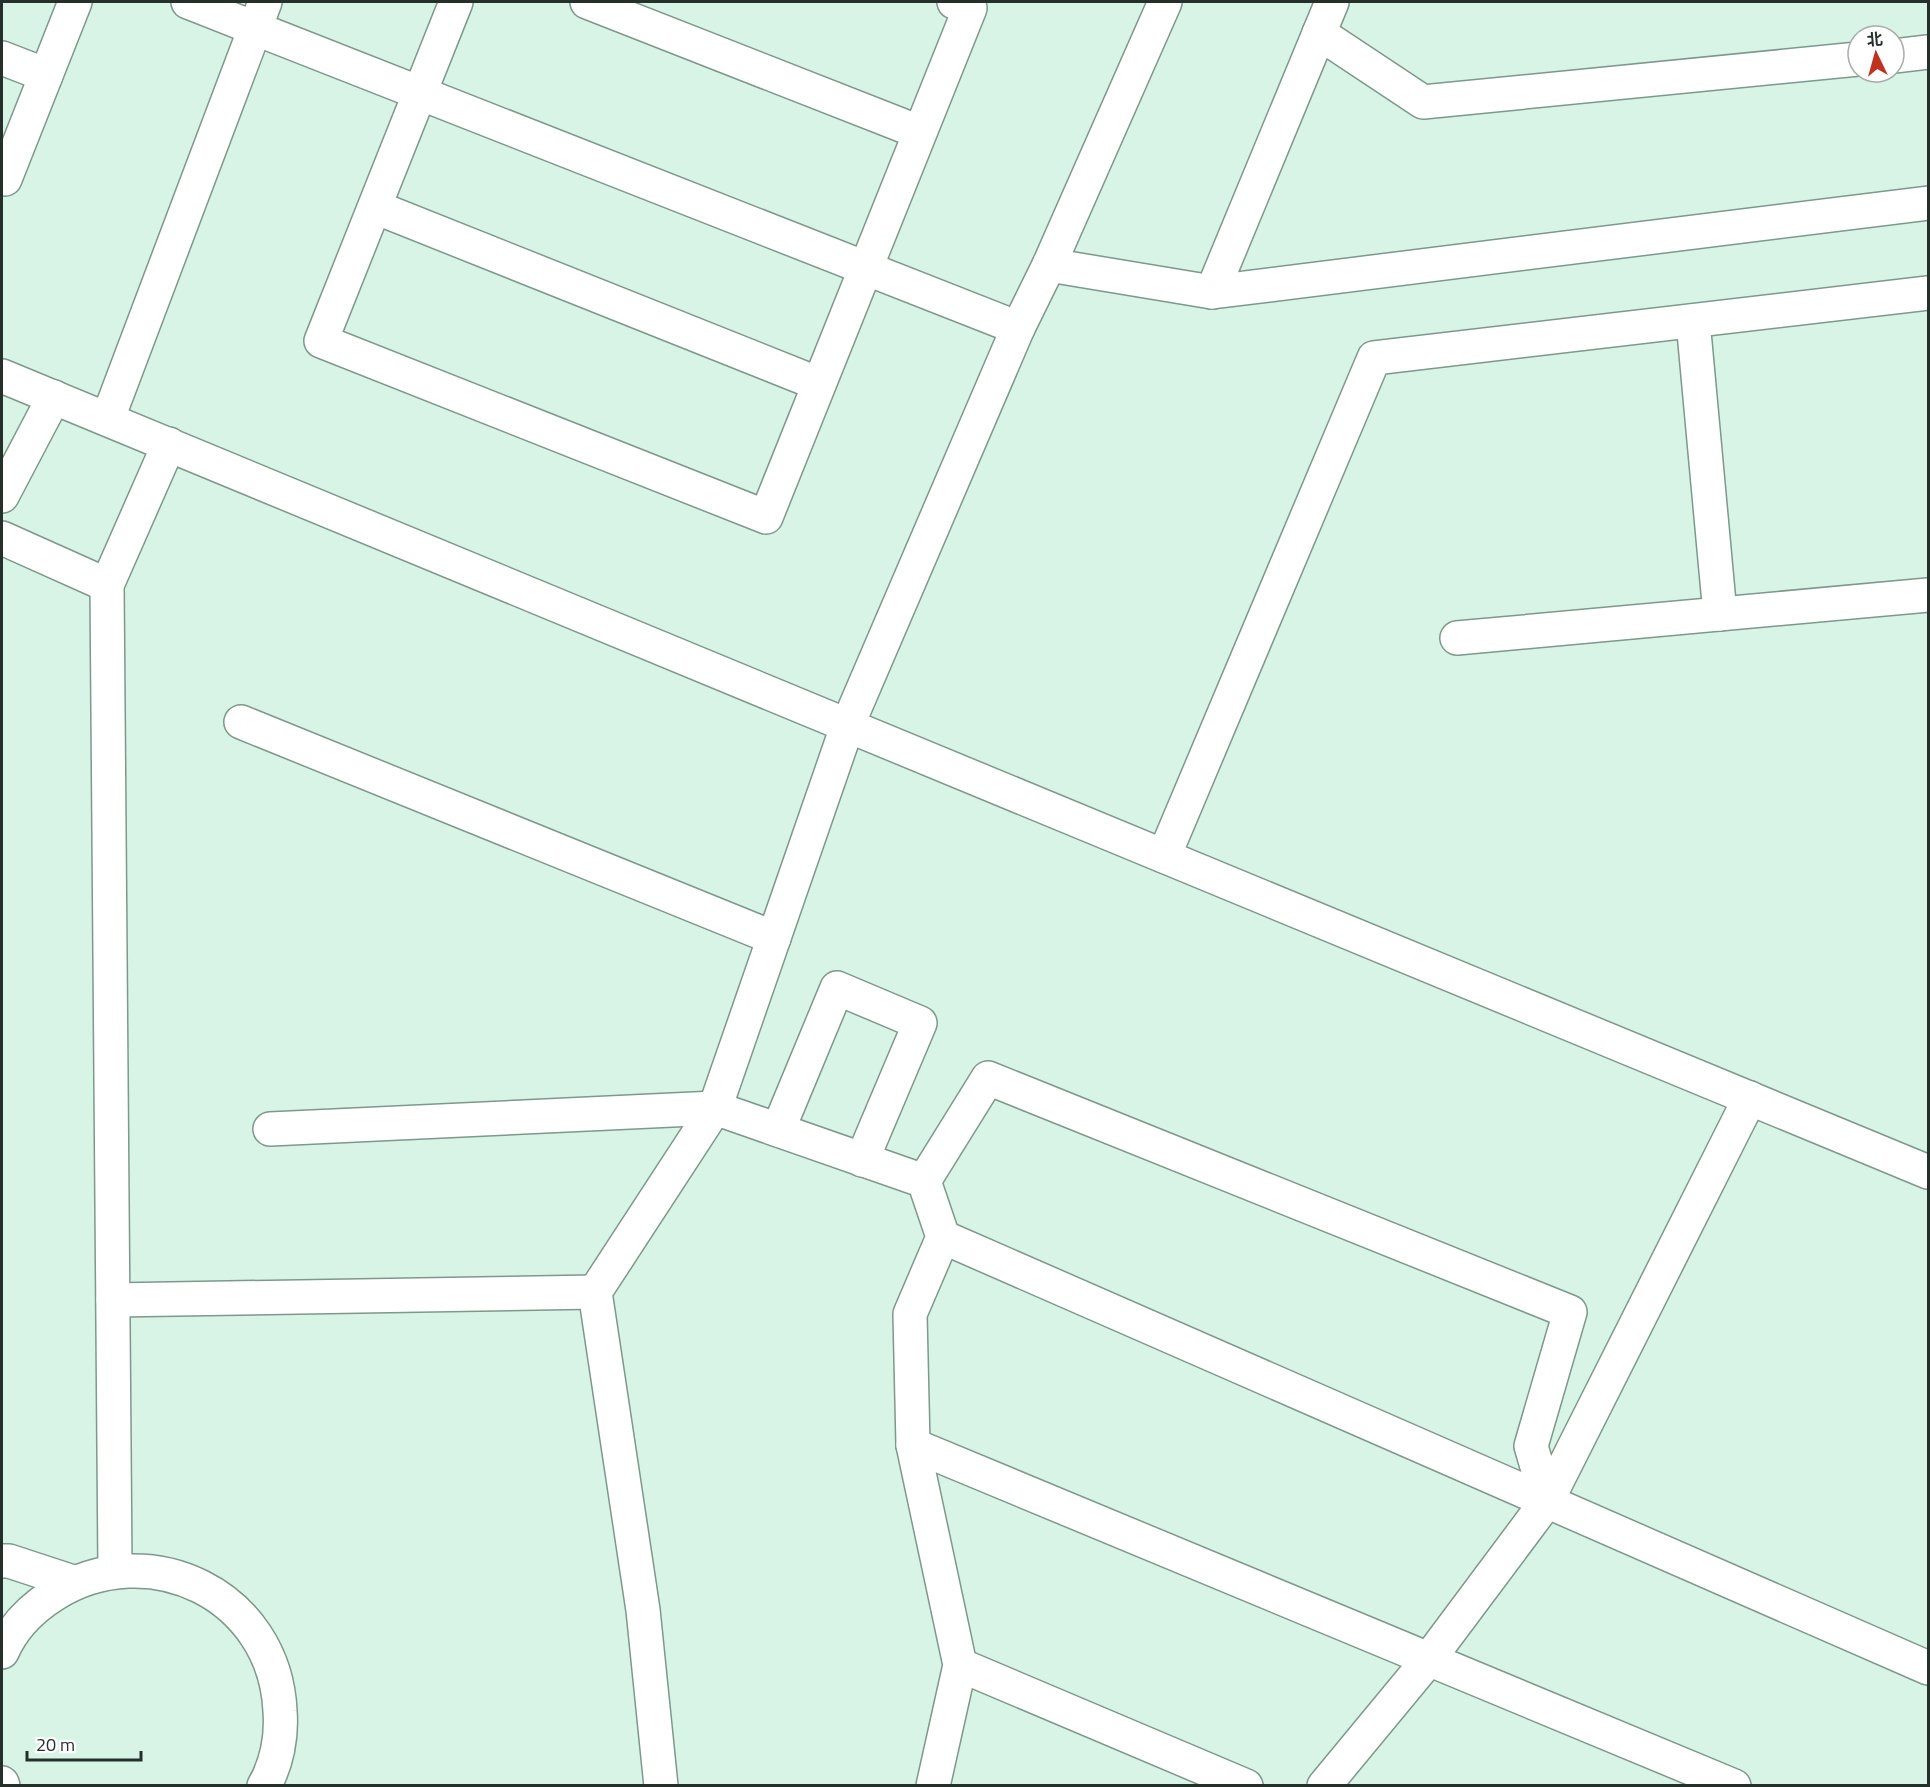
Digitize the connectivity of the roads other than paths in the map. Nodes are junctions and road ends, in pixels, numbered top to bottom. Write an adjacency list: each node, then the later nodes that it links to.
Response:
1 (75, 2): 14 (street)
2 (188, 2): 8 (street)
3 (456, 2): 15 (street)
4 (587, 2): 16 (street)
5 (954, 2): 16 (street)
6 (1165, 2): 20 (street)
7 (1332, 2): 9 (street)
8 (260, 15): 15 (street); 29 (street)
9 (1319, 33): 13 (street); 22 (street)
10 (1929, 52): 11 (street)
11 (1906, 55)
12 (2, 58): 14 (street)
13 (1846, 60)
14 (46, 75): 17 (street)
15 (420, 93): 19 (street); 21 (street)
16 (920, 132): 21 (street)
17 (2, 178)
18 (1929, 202): 22 (street)
19 (375, 207): 27 (street); 27 (street)
20 (1049, 266): 22 (street); 25 (street)
21 (866, 268): 25 (street); 27 (street)
22 (1212, 292)
23 (1929, 293): 24 (street)
24 (1693, 321): 35 (street); 39 (street)
25 (1018, 328): 38 (street)
26 (2, 376): 28 (street)
27 (819, 384)
28 (54, 397): 29 (street); 31 (street)
29 (108, 418): 30 (street)
30 (169, 444): 33 (street); 38 (street)
31 (2, 496)
32 (2, 538): 33 (street)
33 (106, 585): 50 (street)
34 (1929, 595): 35 (street)
35 (1720, 614): 36 (street)
36 (1457, 638)
37 (241, 722): 40 (street)
38 (848, 724): 39 (street); 40 (street)
39 (1164, 856): 41 (street)
40 (774, 938): 42 (street)
41 (1750, 1098): 46 (street); 52 (street)
42 (715, 1108): 43 (street); 44 (street); 49 (street)
43 (270, 1129)
44 (778, 1130): 45 (street); 45 (street)
45 (862, 1160): 47 (street)
46 (1929, 1172)
47 (924, 1181): 48 (street); 52 (street)
48 (943, 1237): 51 (street); 52 (street)
49 (595, 1292): 50 (street); 61 (street)
50 (113, 1300): 54 (street)
51 (913, 1445): 57 (street); 58 (street)
52 (1547, 1501): 57 (street); 59 (street)
53 (2, 1561): 55 (street)
54 (116, 1570): 55 (street); 60 (street)
55 (73, 1582): 56 (street)
56 (2, 1652)
57 (1429, 1659): 64 (street); 65 (street)
58 (960, 1665): 62 (street); 63 (street)
59 (1929, 1668)
60 (264, 1785)
61 (661, 1785)
62 (933, 1785)
63 (1246, 1785)
64 (1324, 1785)
65 (1734, 1785)

